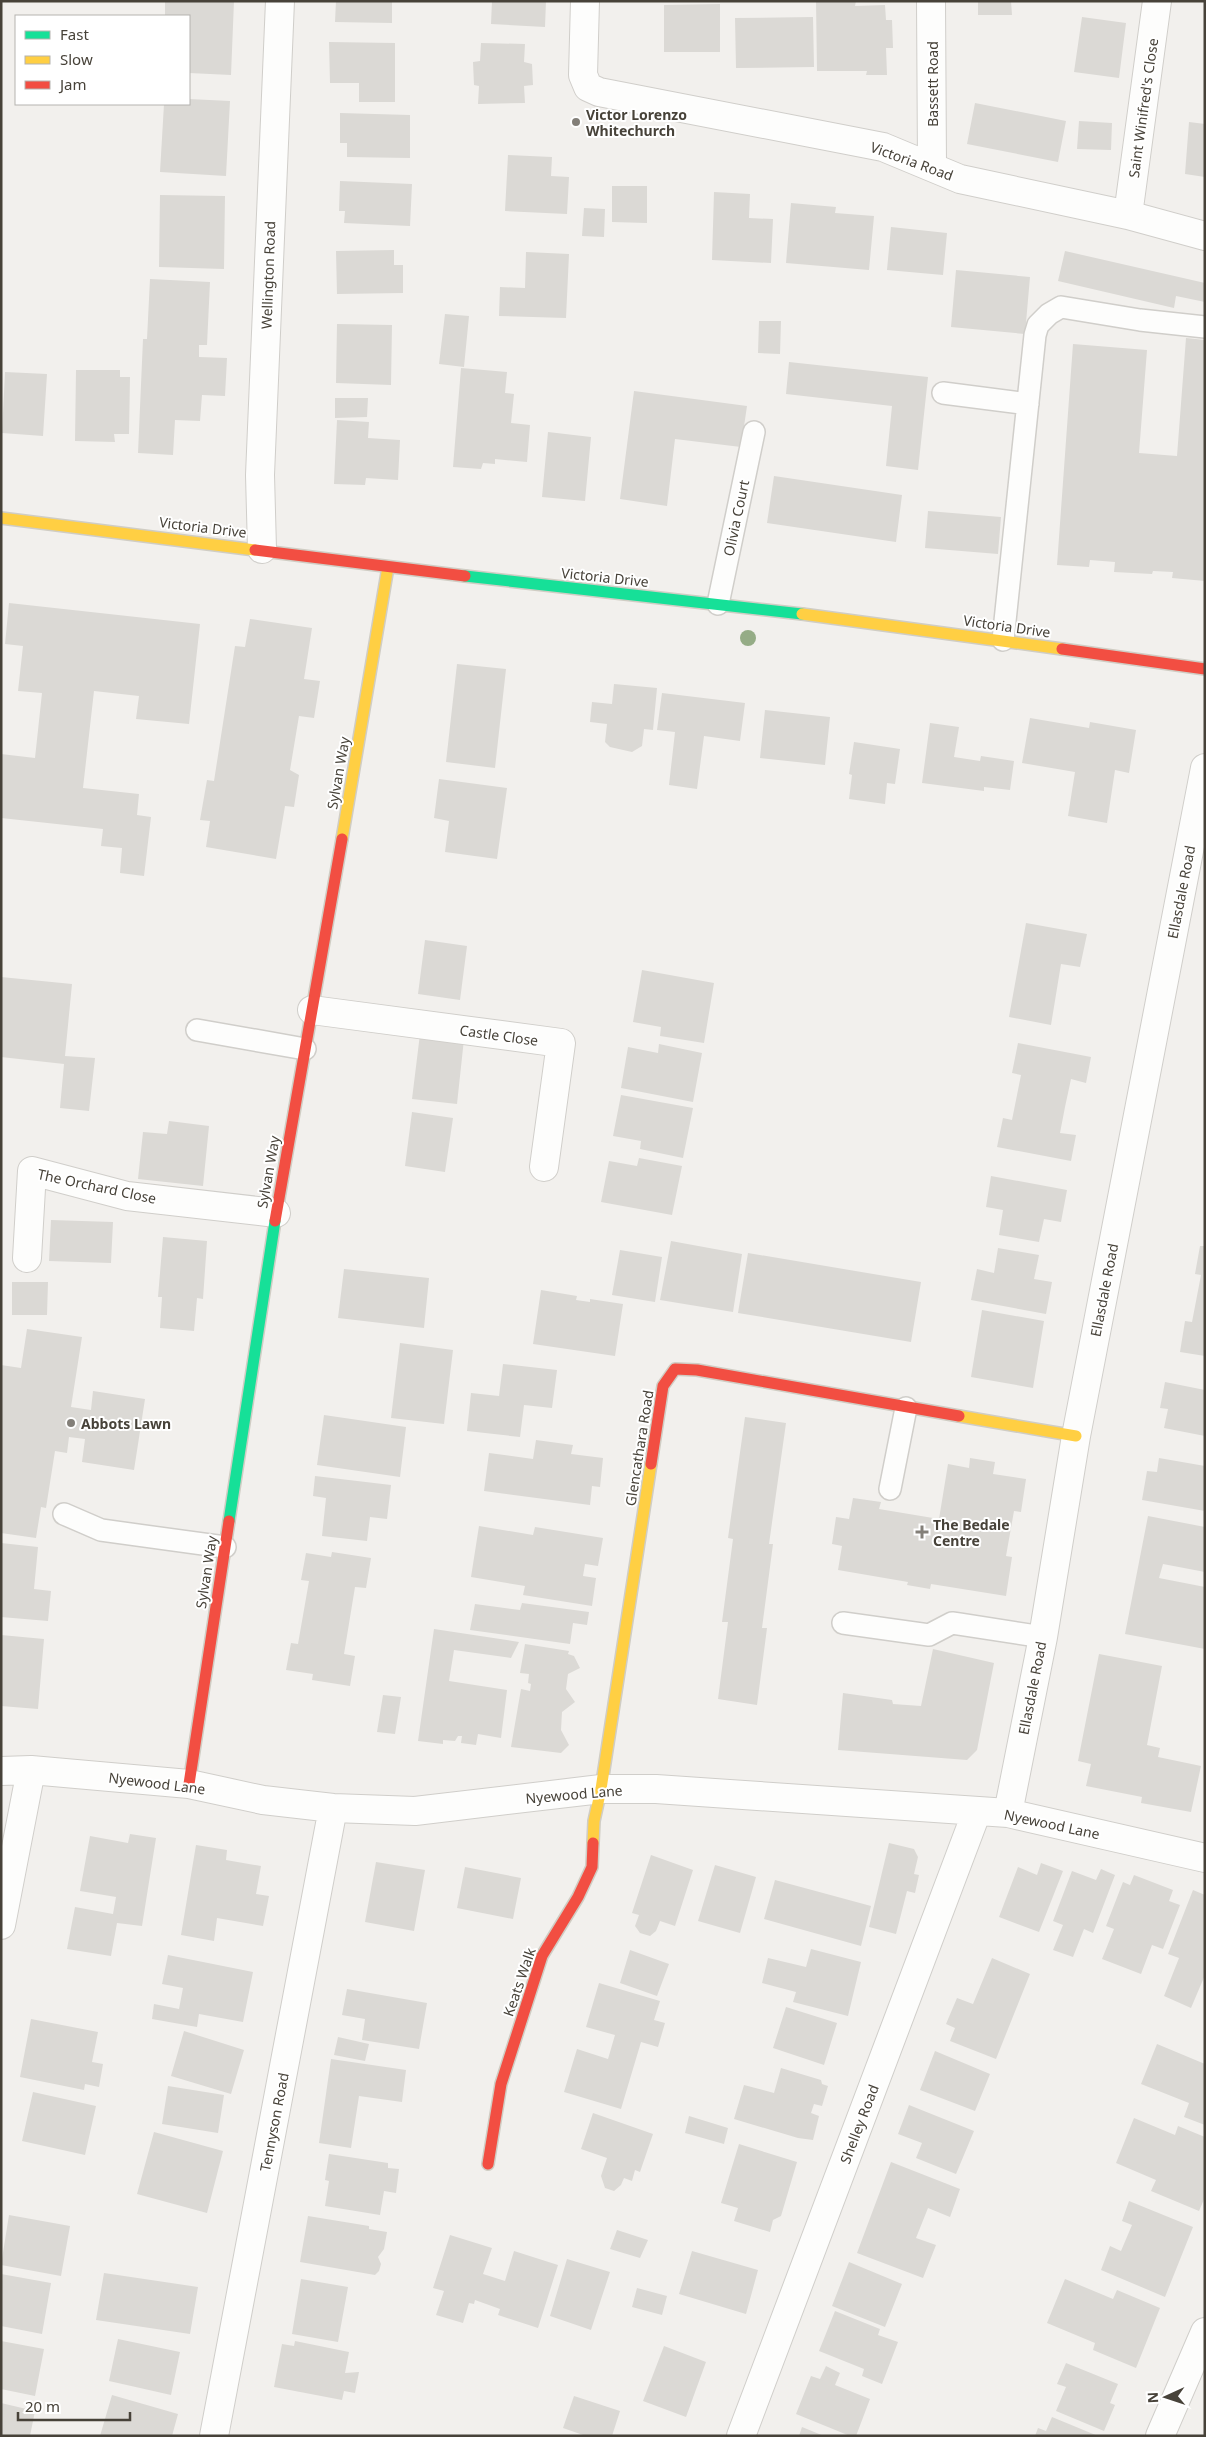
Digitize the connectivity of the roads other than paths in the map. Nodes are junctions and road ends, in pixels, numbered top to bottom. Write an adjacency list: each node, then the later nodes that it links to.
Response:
1 (280, 1): 13 (street, Wellington Road)
2 (586, 1): 5 (street, Victoria Road)
3 (931, 1): 5 (street, Bassett Road)
4 (1157, 1): 6 (street, Saint Winifred's Close)
5 (932, 166): 6 (street, Victoria Road)
6 (1128, 215): 7 (street, Victoria Road)
7 (1205, 236)
8 (1205, 327): 10 (lane)
9 (944, 393): 10 (lane)
10 (1028, 404): 16 (lane)
11 (754, 432): 15 (lane, Olivia Court)
12 (1, 518): 13 (street, Victoria Drive)
13 (262, 549): 14 (street, Victoria Drive)
14 (388, 567): 15 (street, Victoria Drive); 19 (street, Sylvan Way)
15 (718, 604): 16 (street, Victoria Drive)
16 (1003, 640): 17 (street, Victoria Drive)
17 (1205, 669)
18 (1205, 768): 26 (street, Ellasdale Road)
19 (312, 1010): 21 (street, Sylvan Way); 22 (street, Castle Close)
20 (197, 1030): 21 (lane)
21 (306, 1049): 23 (street, Sylvan Way)
22 (544, 1167)
23 (276, 1213): 24 (street, The Orchard Close); 29 (street, Sylvan Way)
24 (27, 1258)
25 (906, 1408): 26 (street, Glencathara Road); 27 (lane); 35 (street, Glencathara Road)
26 (1076, 1436): 31 (street, Ellasdale Road)
27 (890, 1489)
28 (64, 1514): 29 (lane)
29 (225, 1547): 34 (street, Sylvan Way)
30 (843, 1623): 31 (lane)
31 (1042, 1637): 38 (street, Ellasdale Road)
32 (31, 1770): 33 (street, Nyewood Lane); 34 (street, Nyewood Lane); 40 (street)
33 (1, 1771)
34 (189, 1784): 36 (street, Nyewood Lane)
35 (601, 1789): 36 (street, Nyewood Lane); 37 (street, Nyewood Lane); 41 (street, Keats Walk)
36 (333, 1808): 43 (street, Tennyson Road)
37 (977, 1811): 38 (street, Nyewood Lane); 44 (street, Shelley Road)
38 (1008, 1813): 39 (street, Nyewood Lane)
39 (1205, 1858)
40 (1, 1925)
41 (488, 2164)
42 (1205, 2332): 45 (street)
43 (214, 2436)
44 (740, 2436)
45 (1160, 2436)

